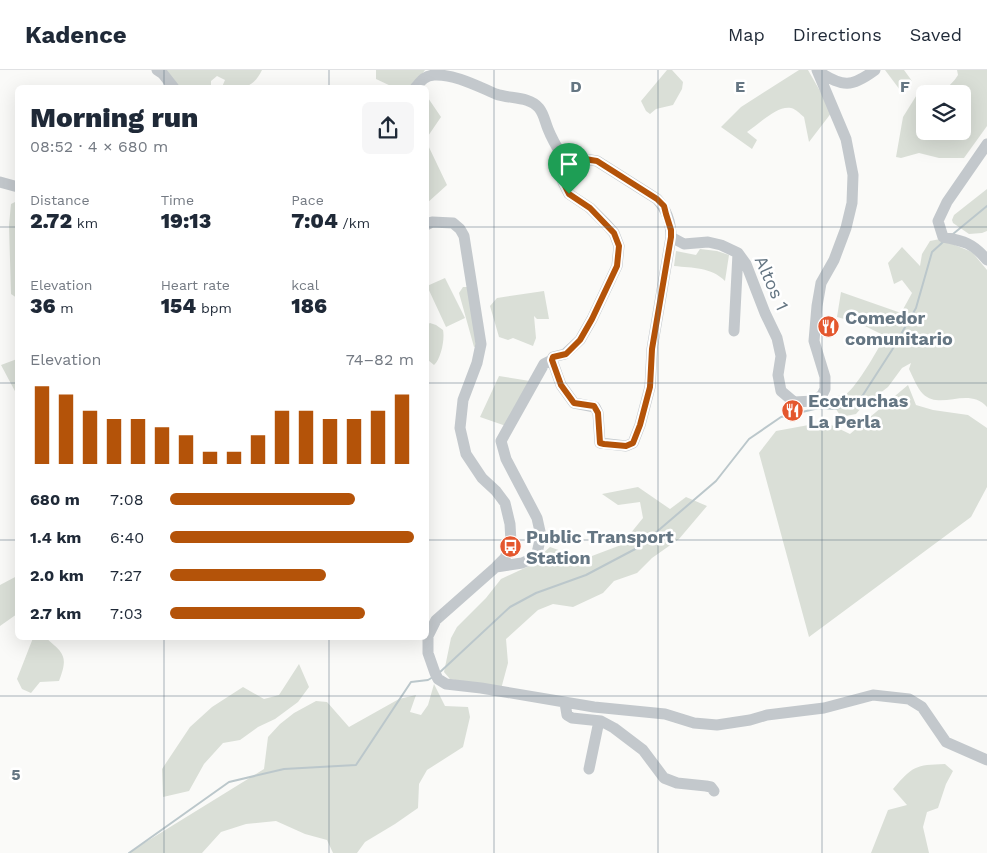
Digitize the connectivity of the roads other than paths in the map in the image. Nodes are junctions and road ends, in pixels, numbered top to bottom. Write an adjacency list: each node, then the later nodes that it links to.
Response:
1 (157, 70): 4 (street)
2 (875, 70): 3 (street)
3 (818, 71): 12 (street, Altos 1)
4 (172, 85)
5 (417, 85): 7 (street)
6 (987, 144): 13 (street)
7 (568, 166): 11 (street); 15 (street)
8 (0, 182): 9 (street)
9 (15, 186)
10 (429, 224): 16 (street)
11 (671, 237): 12 (street, Altos 1); 15 (street)
12 (738, 253): 14 (street)
13 (987, 260)
14 (734, 331)
15 (552, 360): 16 (street)
16 (496, 567): 17 (street)
17 (429, 634)
18 (428, 640): 19 (street)
19 (565, 703): 20 (street); 21 (street)
20 (599, 721): 22 (street); 23 (street)
21 (987, 760)
22 (589, 769)
23 (714, 791)

